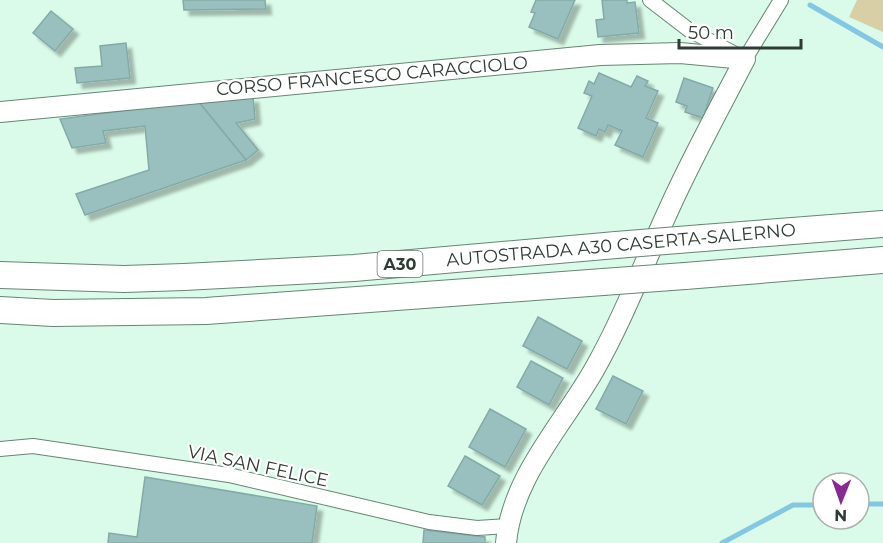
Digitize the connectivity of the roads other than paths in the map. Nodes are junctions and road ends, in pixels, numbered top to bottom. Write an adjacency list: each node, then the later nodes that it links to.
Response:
1 (650, 0): 3 (street)
2 (781, 0): 3 (street)
3 (745, 59): 4 (street, CORSO FRANCESCO CARACCIOLO); 10 (street)
4 (0, 112)
5 (883, 224): 7 (highway, AUTOSTRADA A30 CASERTA-SALERNO / A30, bridge)
6 (883, 260): 8 (highway, AUTOSTRADA A30 CASERTA-SALERNO / A30, bridge)
7 (0, 275)
8 (0, 310)
9 (0, 449): 10 (street, VIA SAN FELICE)
10 (507, 535)

